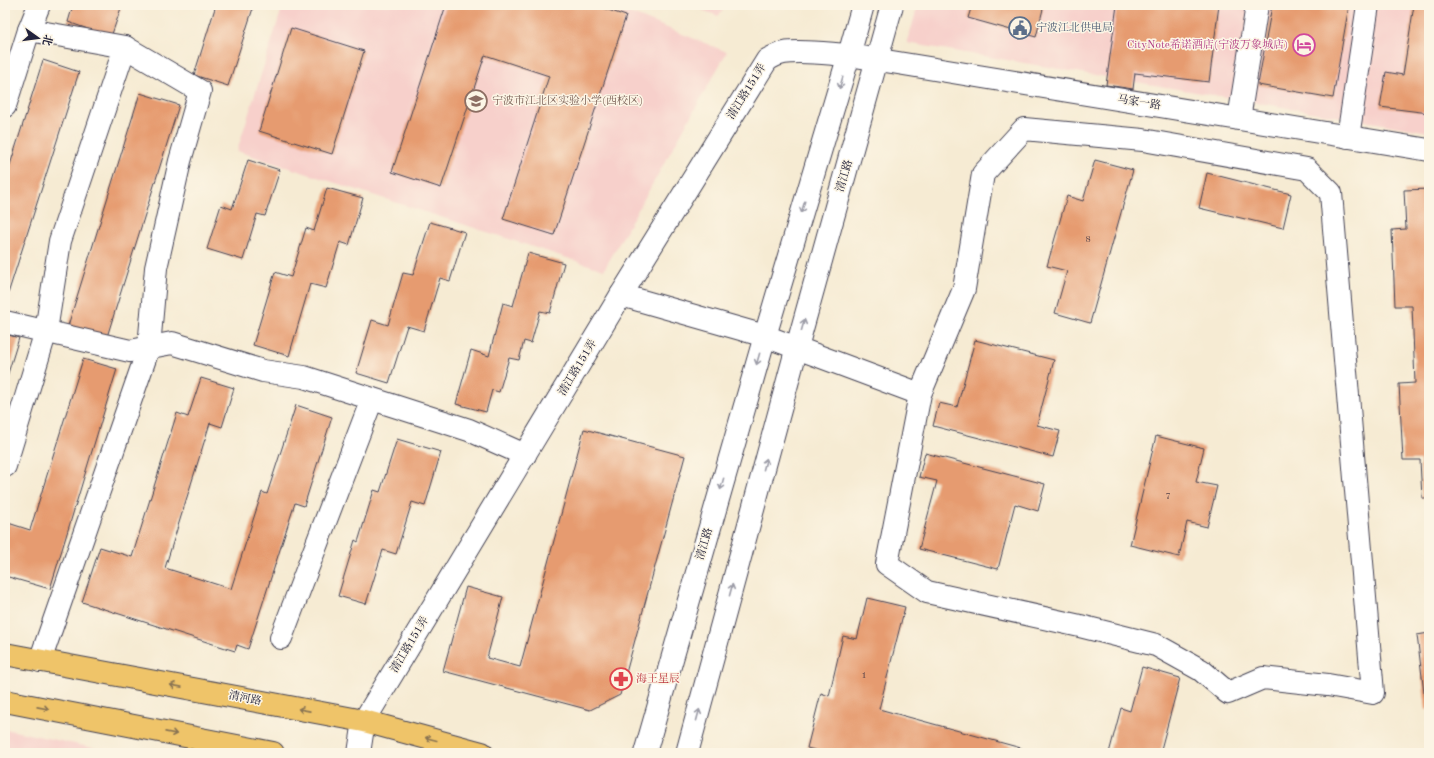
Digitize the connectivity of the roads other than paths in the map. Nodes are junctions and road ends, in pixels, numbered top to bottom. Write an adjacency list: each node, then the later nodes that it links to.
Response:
1 (39, 5): 6 (street)
2 (863, 5): 8 (street, 清江路)
3 (892, 5): 9 (street, 清江路)
4 (1257, 5): 11 (street)
5 (1368, 5): 12 (street)
6 (29, 30): 7 (street); 10 (street)
7 (125, 46): 16 (street); 18 (street)
8 (849, 55): 9 (street, 马家一路); 14 (street, 清江路151弄); 17 (street, 清江路, one-way to 17)
9 (878, 60): 11 (street, 马家一路); 19 (street, 清江路, one-way to 9)
10 (5, 106)
11 (1239, 119): 12 (street, 马家一路)
12 (1348, 136): 13 (street, 马家一路)
13 (1429, 150)
14 (621, 295): 17 (street); 22 (street, 清江路151弄)
15 (5, 322): 16 (street)
16 (46, 331): 18 (street); 23 (street)
17 (765, 336): 19 (street); 32 (street, 清江路, one-way to 32)
18 (149, 347): 21 (street); 26 (street)
19 (797, 348): 20 (street); 33 (street, 清江路, one-way to 19)
20 (920, 394): 20 (street)
21 (372, 399): 22 (street); 24 (street)
22 (525, 455): 28 (street, 清江路151弄)
23 (5, 466)
24 (281, 638)
25 (5, 654): 26 (main road, 清河路)
26 (40, 661): 28 (main road, 清河路, one-way to 26)
27 (5, 701): 29 (main road, one-way to 29)
28 (364, 721): 30 (street, 清江路151弄); 31 (main road, 清河路, one-way to 28)
29 (273, 753)
30 (359, 753)
31 (482, 753)
32 (645, 753)
33 (687, 753)

